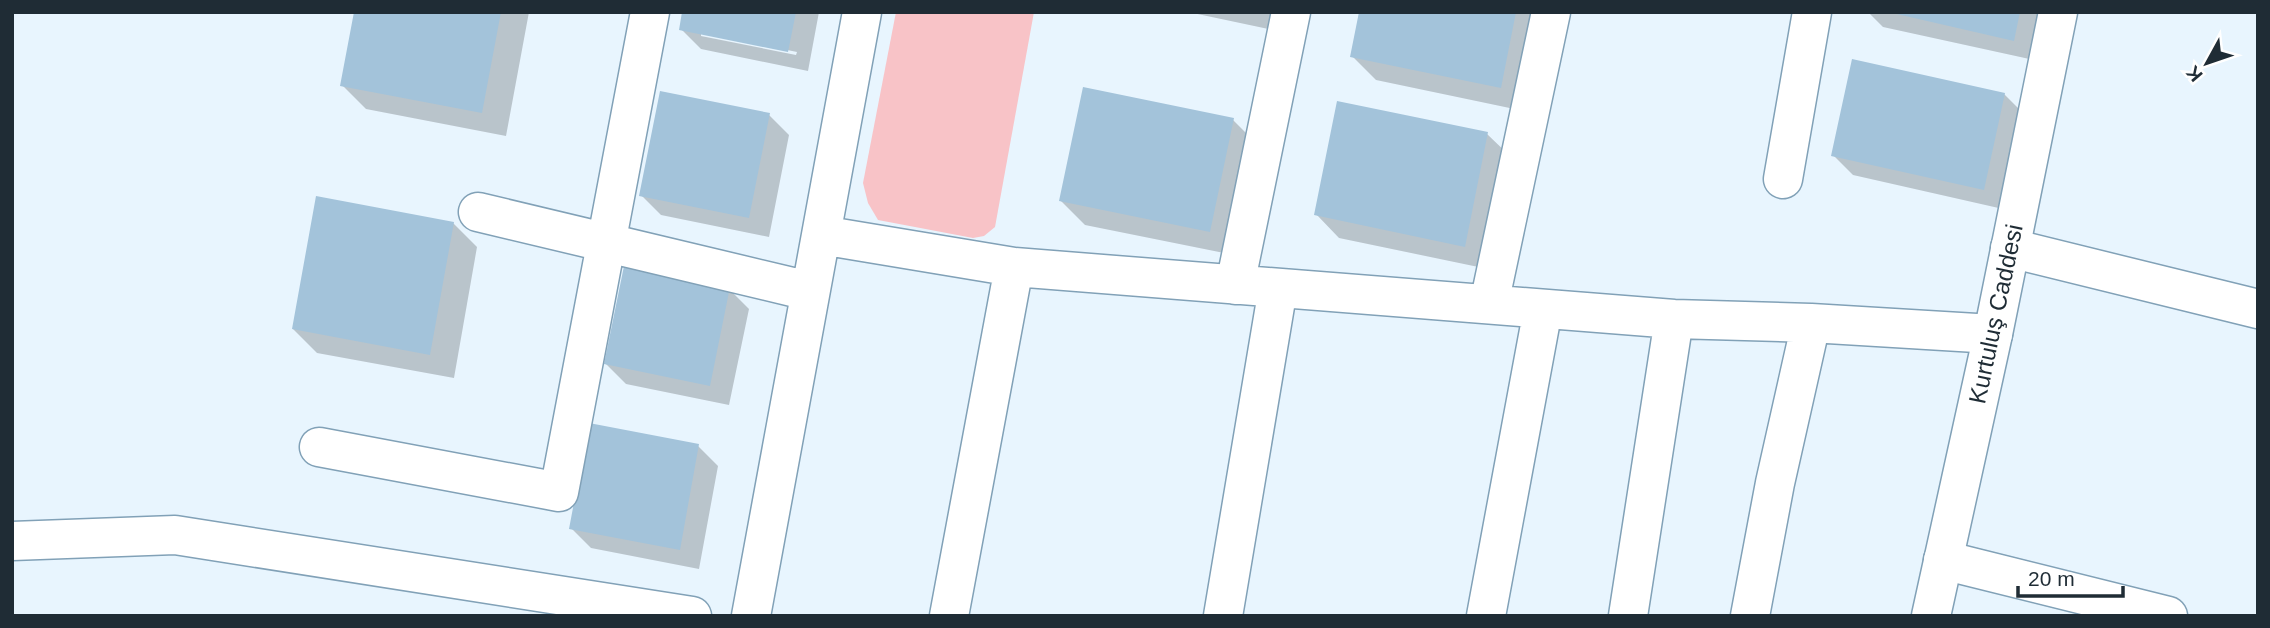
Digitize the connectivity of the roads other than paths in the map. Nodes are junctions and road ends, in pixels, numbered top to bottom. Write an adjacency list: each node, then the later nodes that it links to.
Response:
1 (650, 12): 10 (street)
2 (862, 12): 9 (street)
3 (1291, 12): 13 (street)
4 (1551, 12): 16 (street)
5 (1812, 12): 7 (street)
6 (2058, 12): 11 (street, Kurtuluş Caddesi)
7 (1783, 179)
8 (478, 212): 10 (street)
9 (821, 234): 12 (street); 15 (street)
10 (608, 243): 15 (street); 22 (street)
11 (2010, 248): 18 (street); 21 (street, Kurtuluş Caddesi)
12 (1014, 267): 13 (street); 27 (street)
13 (1235, 285): 14 (street)
14 (1278, 288): 16 (street); 28 (street)
15 (809, 291): 26 (street)
16 (1489, 304): 17 (street)
17 (1543, 309): 19 (street); 29 (street)
18 (2258, 309)
19 (1674, 319): 20 (street); 30 (street)
20 (1811, 323): 21 (street); 31 (street)
21 (1993, 334): 24 (street, Kurtuluş Caddesi)
22 (319, 447)
23 (12, 541): 25 (street)
24 (1943, 560): 32 (street, Kurtuluş Caddesi); 33 (street)
25 (692, 616)
26 (751, 616)
27 (949, 616)
28 (1223, 616)
29 (1486, 616)
30 (1628, 616)
31 (1750, 616)
32 (1931, 616)
33 (2168, 616)

